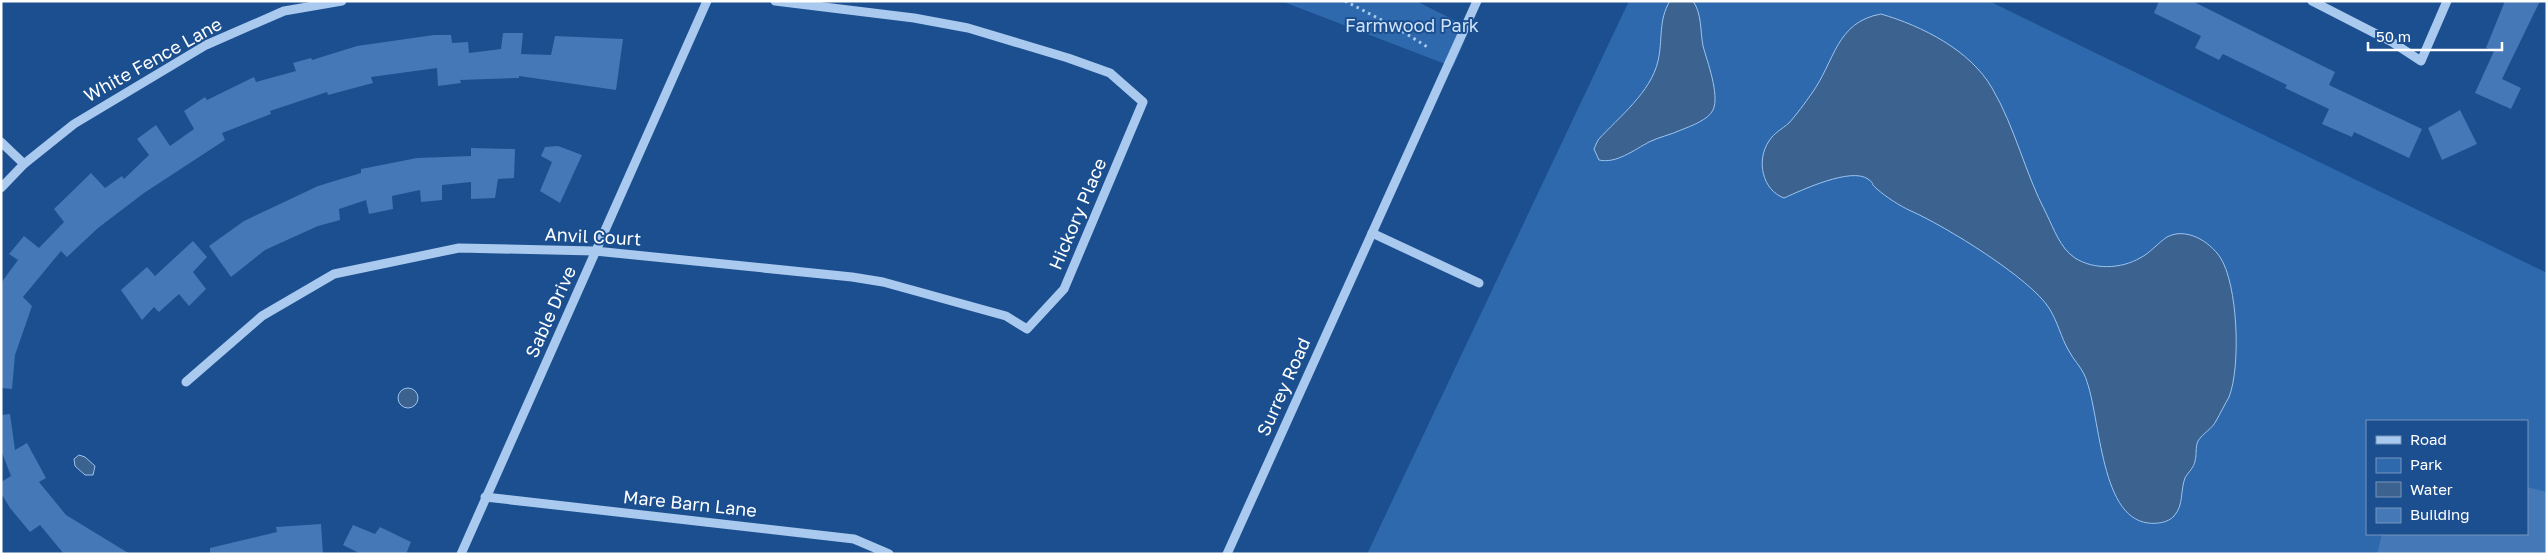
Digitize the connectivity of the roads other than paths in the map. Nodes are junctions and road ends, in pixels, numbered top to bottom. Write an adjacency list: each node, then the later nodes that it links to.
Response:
1 (342, 1): 8 (street, White Fence Lane)
2 (707, 1): 11 (street, Sable Drive)
3 (776, 1): 13 (street, Hickory Place)
4 (1477, 1): 10 (street, Surrey Road)
5 (2312, 1): 6 (street)
6 (2447, 1)
7 (1, 142): 8 (street)
8 (24, 164): 9 (street, White Fence Lane)
9 (1, 188)
10 (1372, 233): 12 (street); 18 (street, Surrey Road)
11 (595, 251): 13 (street, Anvil Court); 14 (street, Anvil Court); 15 (street, Sable Drive)
12 (1479, 283)
13 (1027, 329)
14 (186, 382)
15 (486, 497): 16 (street, Sable Drive); 17 (street, Mare Barn Lane)
16 (461, 554)
17 (889, 554)
18 (1226, 554)

